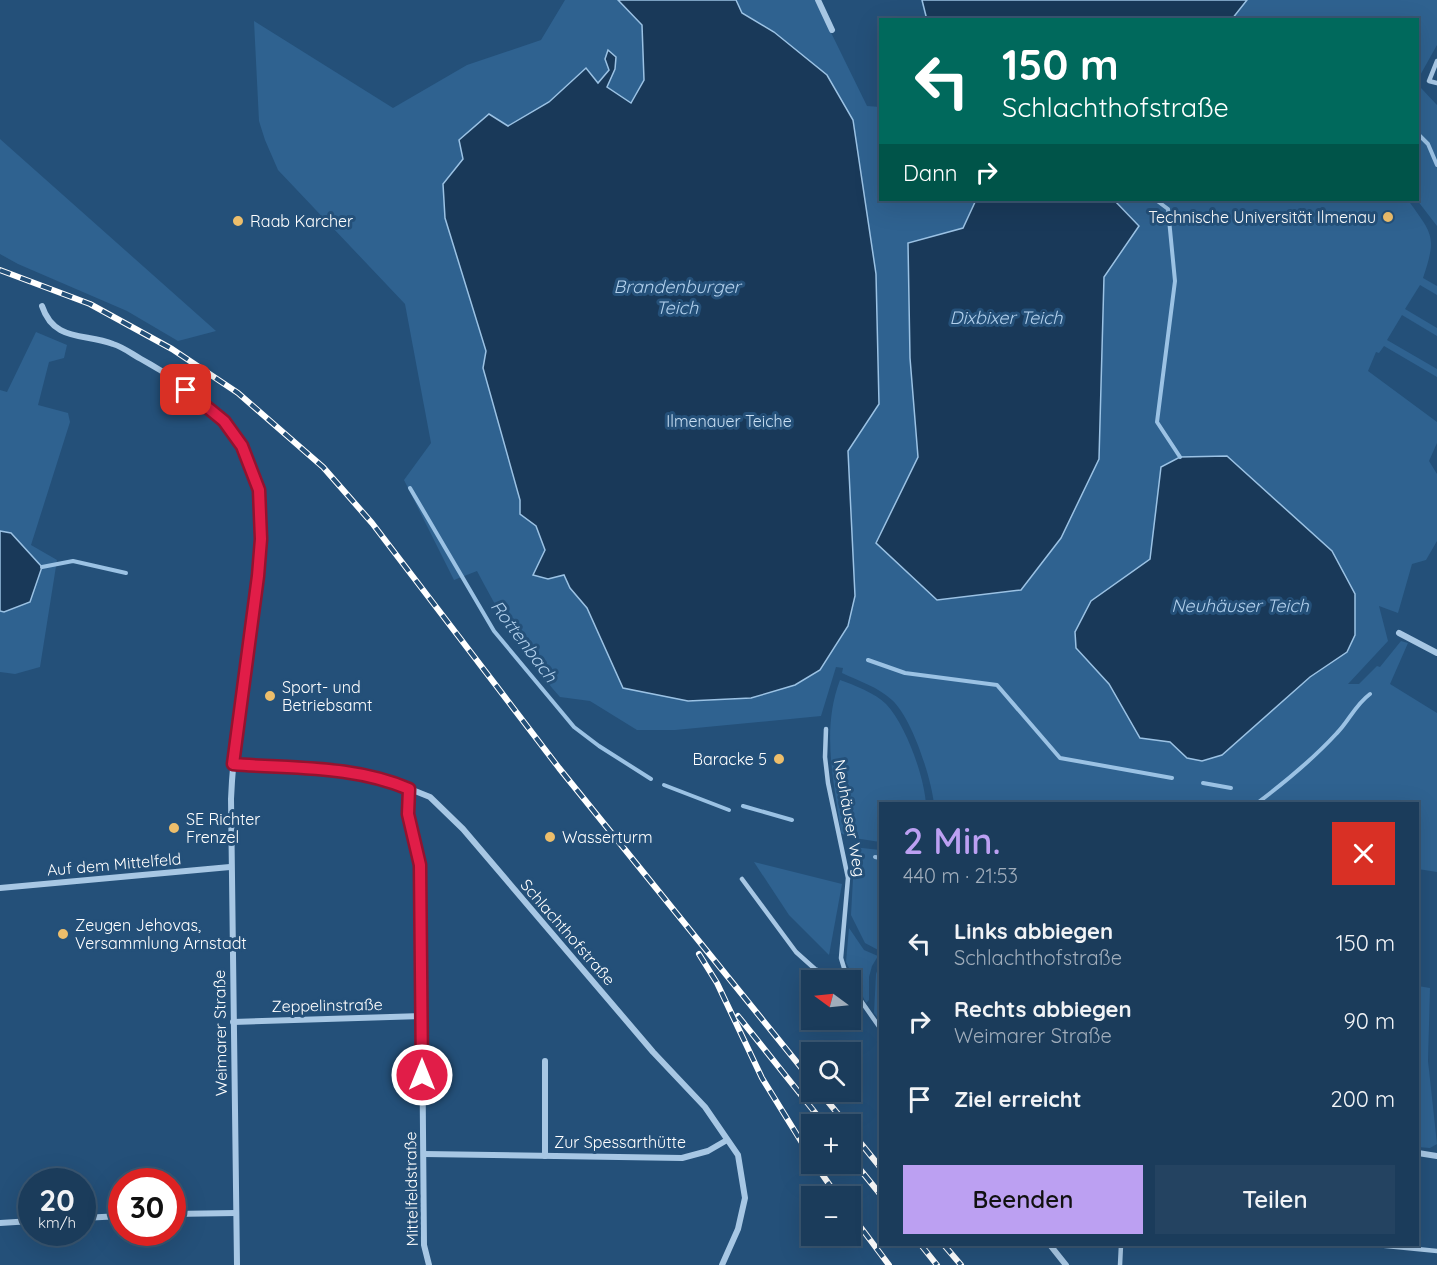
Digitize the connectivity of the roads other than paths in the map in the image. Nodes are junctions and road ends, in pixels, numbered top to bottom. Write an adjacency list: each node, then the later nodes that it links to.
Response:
1 (818, 0): 2 (street)
2 (832, 30)
3 (1437, 61): 4 (lane)
4 (1437, 83)
5 (42, 306): 9 (street, Weimarer Straße)
6 (1399, 633): 7 (street)
7 (1437, 653)
8 (826, 729): 15 (lane, Neuhäuser Weg)
9 (233, 764): 10 (street, Schlachthofstraße); 11 (street, Weimarer Straße)
10 (409, 789): 17 (street, Mittelfeldstraße); 21 (street, Schlachthofstraße)
11 (230, 867): 13 (street, Auf dem Mittelfeld); 18 (street, Weimarer Straße)
12 (742, 879): 14 (lane)
13 (0, 888)
14 (818, 970)
15 (844, 970)
16 (861, 1001): 19 (lane)
17 (422, 1016): 18 (street, Zeppelinstraße); 23 (street, Mittelfeldstraße)
18 (233, 1022): 26 (street, Weimarer Straße)
19 (879, 1027)
20 (545, 1061): 24 (street, Zur Spessarthütte)
21 (727, 1140): 24 (street, Zur Spessarthütte); 36 (street, Schlachthofstraße)
22 (1419, 1153): 25 (street)
23 (424, 1154): 24 (street, Zur Spessarthütte); 35 (street, Mittelfeldstraße)
24 (545, 1156)
25 (1437, 1156)
26 (236, 1213): 27 (street); 34 (street, Weimarer Straße)
27 (186, 1214)
28 (18, 1222): 29 (street)
29 (0, 1223)
30 (1051, 1246): 37 (street)
31 (1121, 1246): 38 (lane)
32 (1386, 1246): 33 (lane)
33 (1437, 1251)
34 (237, 1265)
35 (429, 1265)
36 (722, 1265)
37 (1066, 1265)
38 (1120, 1265)

